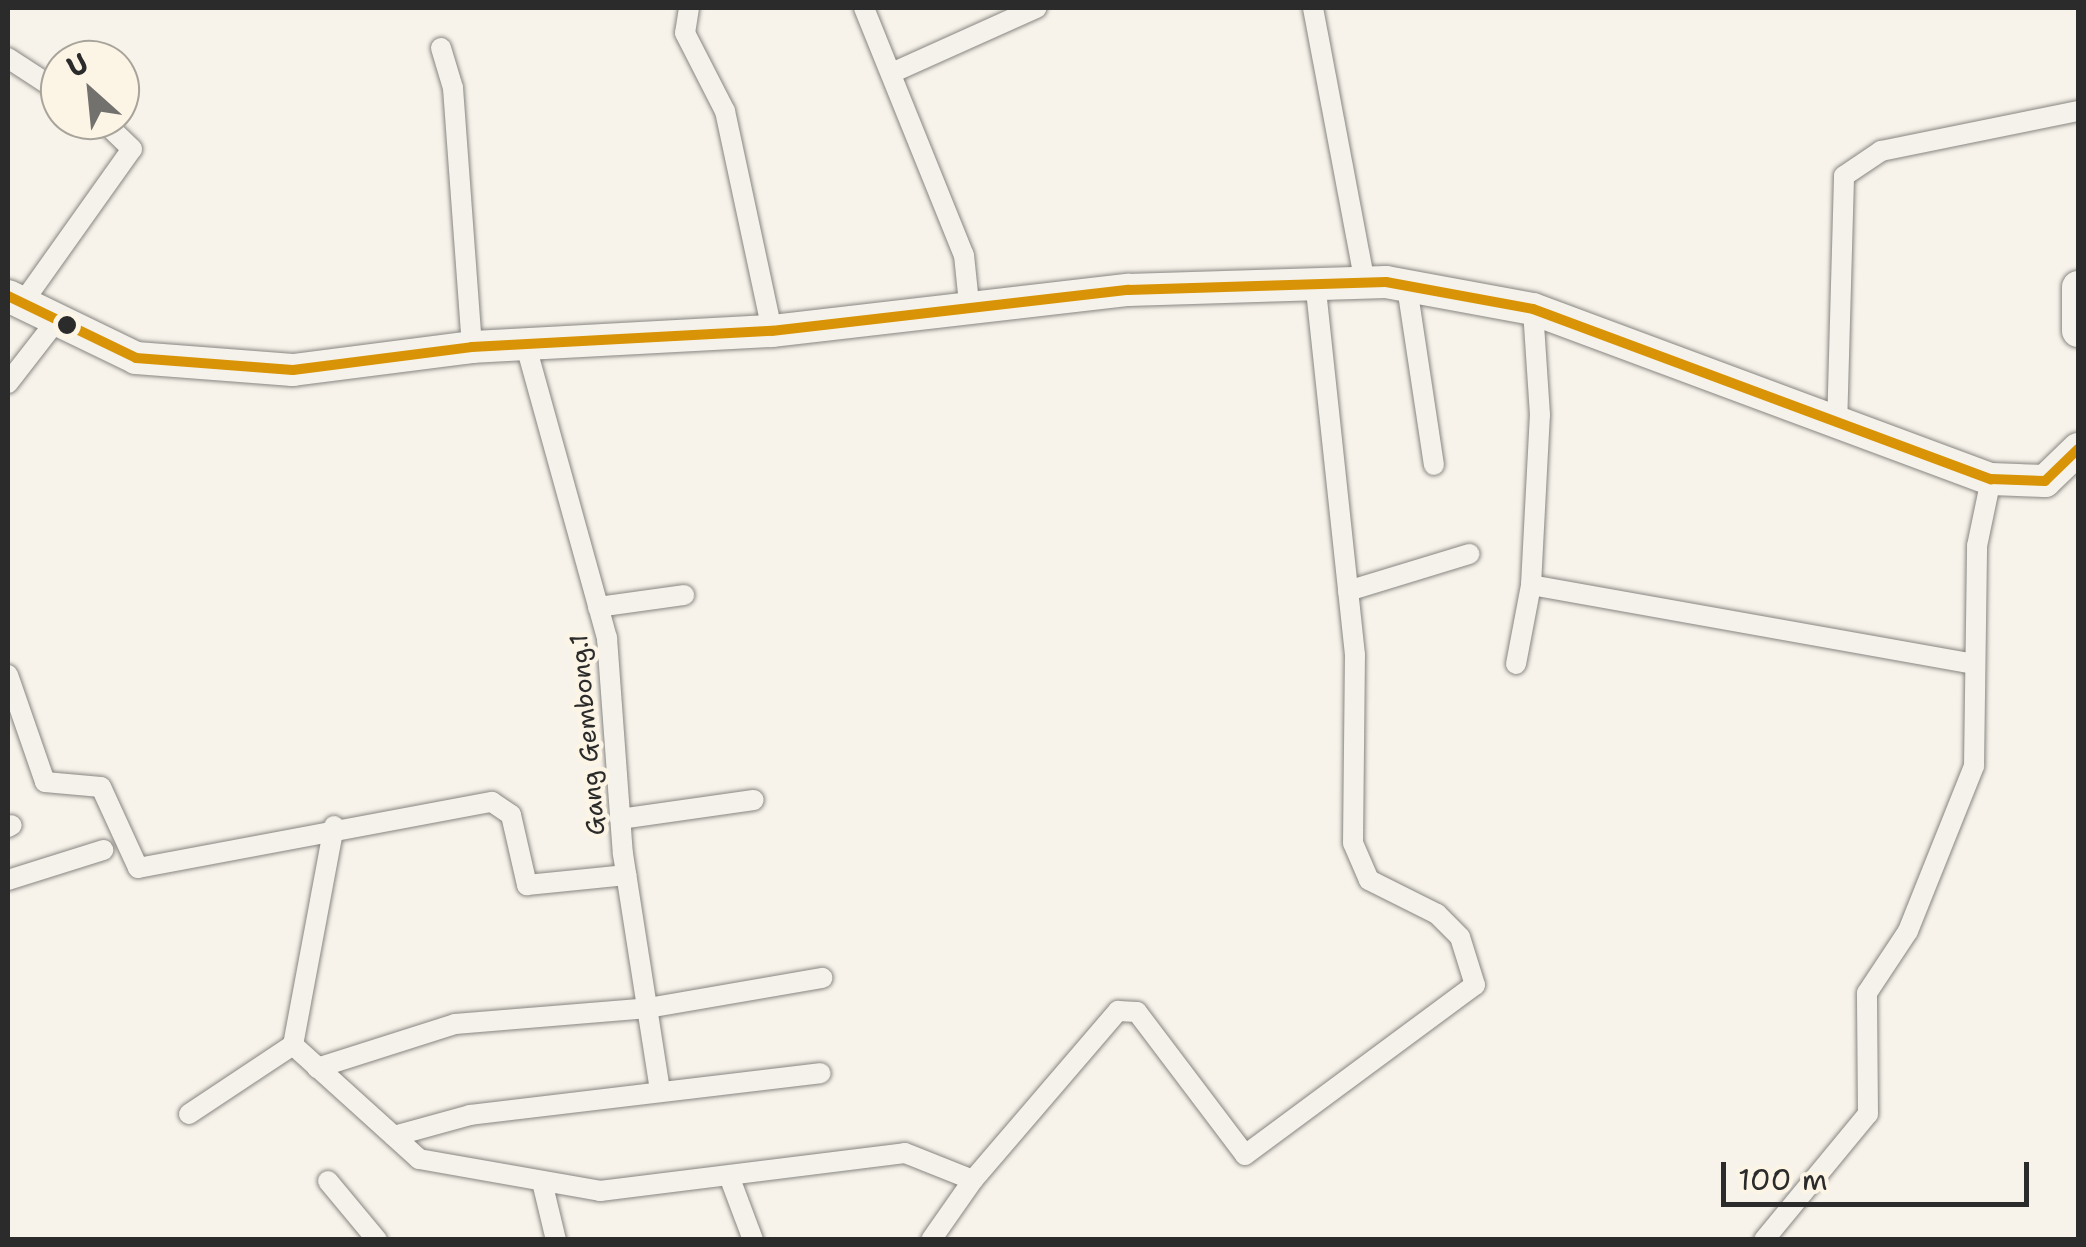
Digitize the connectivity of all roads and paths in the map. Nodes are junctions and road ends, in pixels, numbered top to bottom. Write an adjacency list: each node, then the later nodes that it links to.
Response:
1 (689, 8): 20 (street)
2 (864, 8): 7 (street)
3 (1036, 8): 7 (street)
4 (1313, 8): 11 (street)
5 (441, 48): 22 (street)
6 (8, 58): 8 (street)
7 (896, 71): 16 (street)
8 (40, 79)
9 (2078, 111): 24 (street)
10 (123, 140): 15 (street)
11 (1366, 282): 12 (main road); 14 (main road)
12 (1406, 287): 17 (main road); 26 (street)
13 (2078, 288): 19 (main road)
14 (1316, 289): 16 (main road); 30 (street)
15 (14, 300): 18 (main road)
16 (969, 303): 20 (main road)
17 (1532, 309): 24 (main road); 29 (street)
18 (52, 325): 22 (main road); 23 (street)
19 (2078, 331)
20 (772, 332): 21 (main road)
21 (526, 346): 22 (main road); 32 (street, Gang Gembong.1)
22 (472, 348)
23 (8, 383)
24 (1838, 428): 27 (main road)
25 (2075, 461): 27 (main road)
26 (1434, 465)
27 (1991, 479): 34 (street)
28 (1469, 554): 30 (street)
29 (1531, 585): 33 (street); 34 (street)
30 (1348, 592): 51 (street)
31 (684, 595): 32 (street)
32 (598, 608): 37 (street, Gang Gembong.1)
33 (1516, 664)
34 (1975, 664): 58 (street)
35 (8, 675): 38 (street)
36 (754, 800): 37 (street)
37 (620, 819): 40 (street, Gang Gembong.1)
38 (334, 826): 40 (street); 44 (street)
39 (103, 850): 41 (street)
40 (627, 874): 43 (street, Gang Gembong.1)
41 (8, 880)
42 (822, 978): 43 (street)
43 (648, 1008): 45 (street); 47 (street, Gang Gembong.1)
44 (293, 1044): 45 (street); 48 (street)
45 (317, 1068): 49 (street)
46 (820, 1073): 47 (street)
47 (660, 1090): 49 (street)
48 (188, 1114)
49 (394, 1136): 53 (street)
50 (729, 1176): 51 (street); 53 (street); 56 (street)
51 (973, 1180): 57 (street)
52 (328, 1181): 54 (street)
53 (543, 1186): 55 (street)
54 (377, 1240)
55 (556, 1240)
56 (753, 1240)
57 (931, 1240)
58 (1764, 1240)

